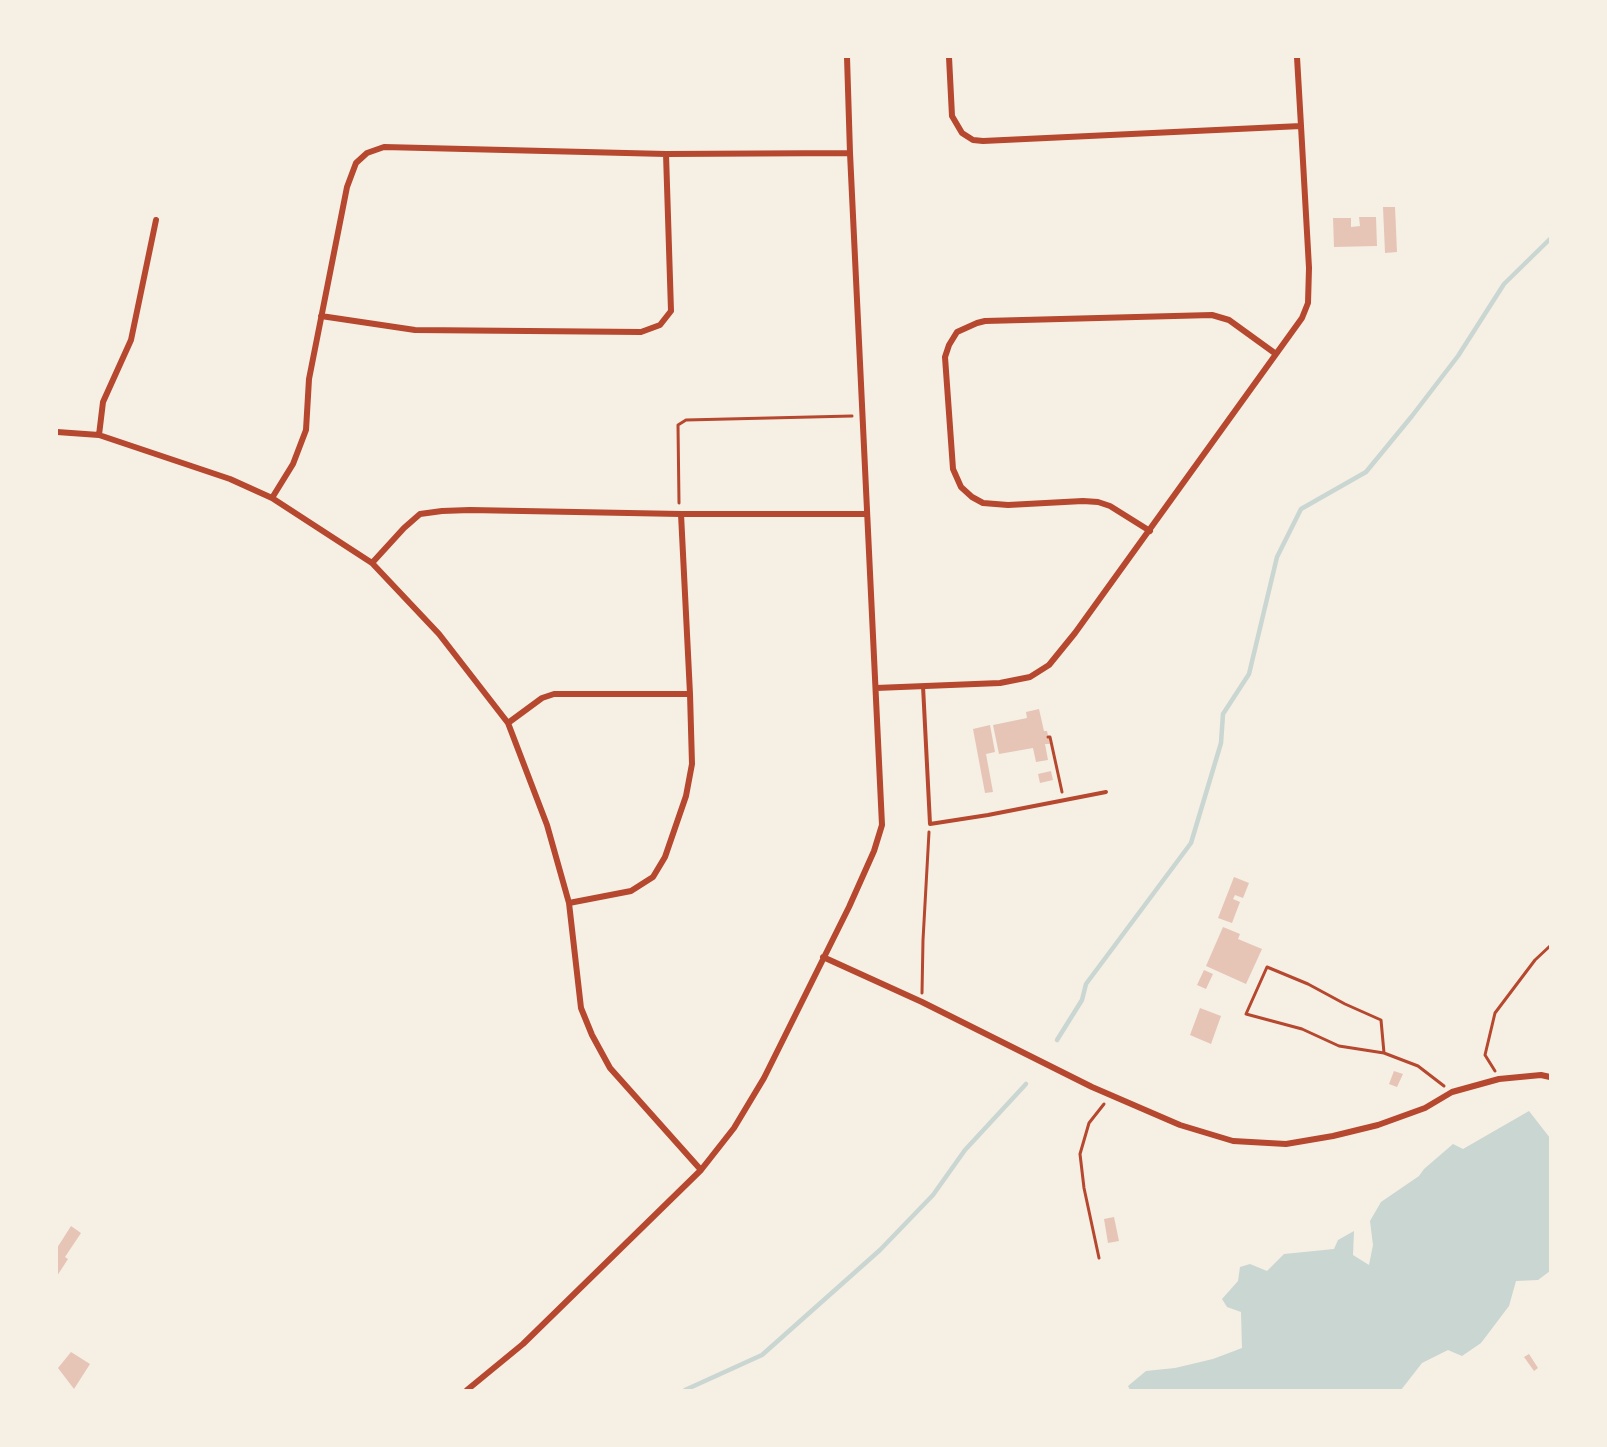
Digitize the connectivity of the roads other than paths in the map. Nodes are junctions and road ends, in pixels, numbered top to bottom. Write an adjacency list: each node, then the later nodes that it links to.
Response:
1 (848, 57): 5 (street)
2 (949, 57): 4 (street)
3 (1297, 57): 4 (street)
4 (1301, 126): 9 (street)
5 (850, 153): 6 (street); 14 (street)
6 (666, 154): 8 (street); 8 (street)
7 (156, 220): 11 (street)
8 (321, 316): 12 (street)
9 (1276, 354): 15 (street); 15 (street)
10 (57, 432): 11 (street)
11 (99, 435): 12 (street)
12 (272, 498): 16 (street)
13 (681, 514): 14 (street); 16 (street); 19 (street)
14 (867, 514): 18 (street)
15 (1150, 531): 17 (street)
16 (372, 563): 20 (street)
17 (923, 685): 18 (street); 21 (lane)
18 (876, 688): 23 (street)
19 (690, 694): 20 (street); 22 (street)
20 (508, 723): 22 (street)
21 (1106, 792)
22 (569, 903): 25 (street)
23 (823, 957): 24 (street); 25 (street)
24 (1550, 1077)
25 (701, 1170): 26 (street)
26 (467, 1390)

